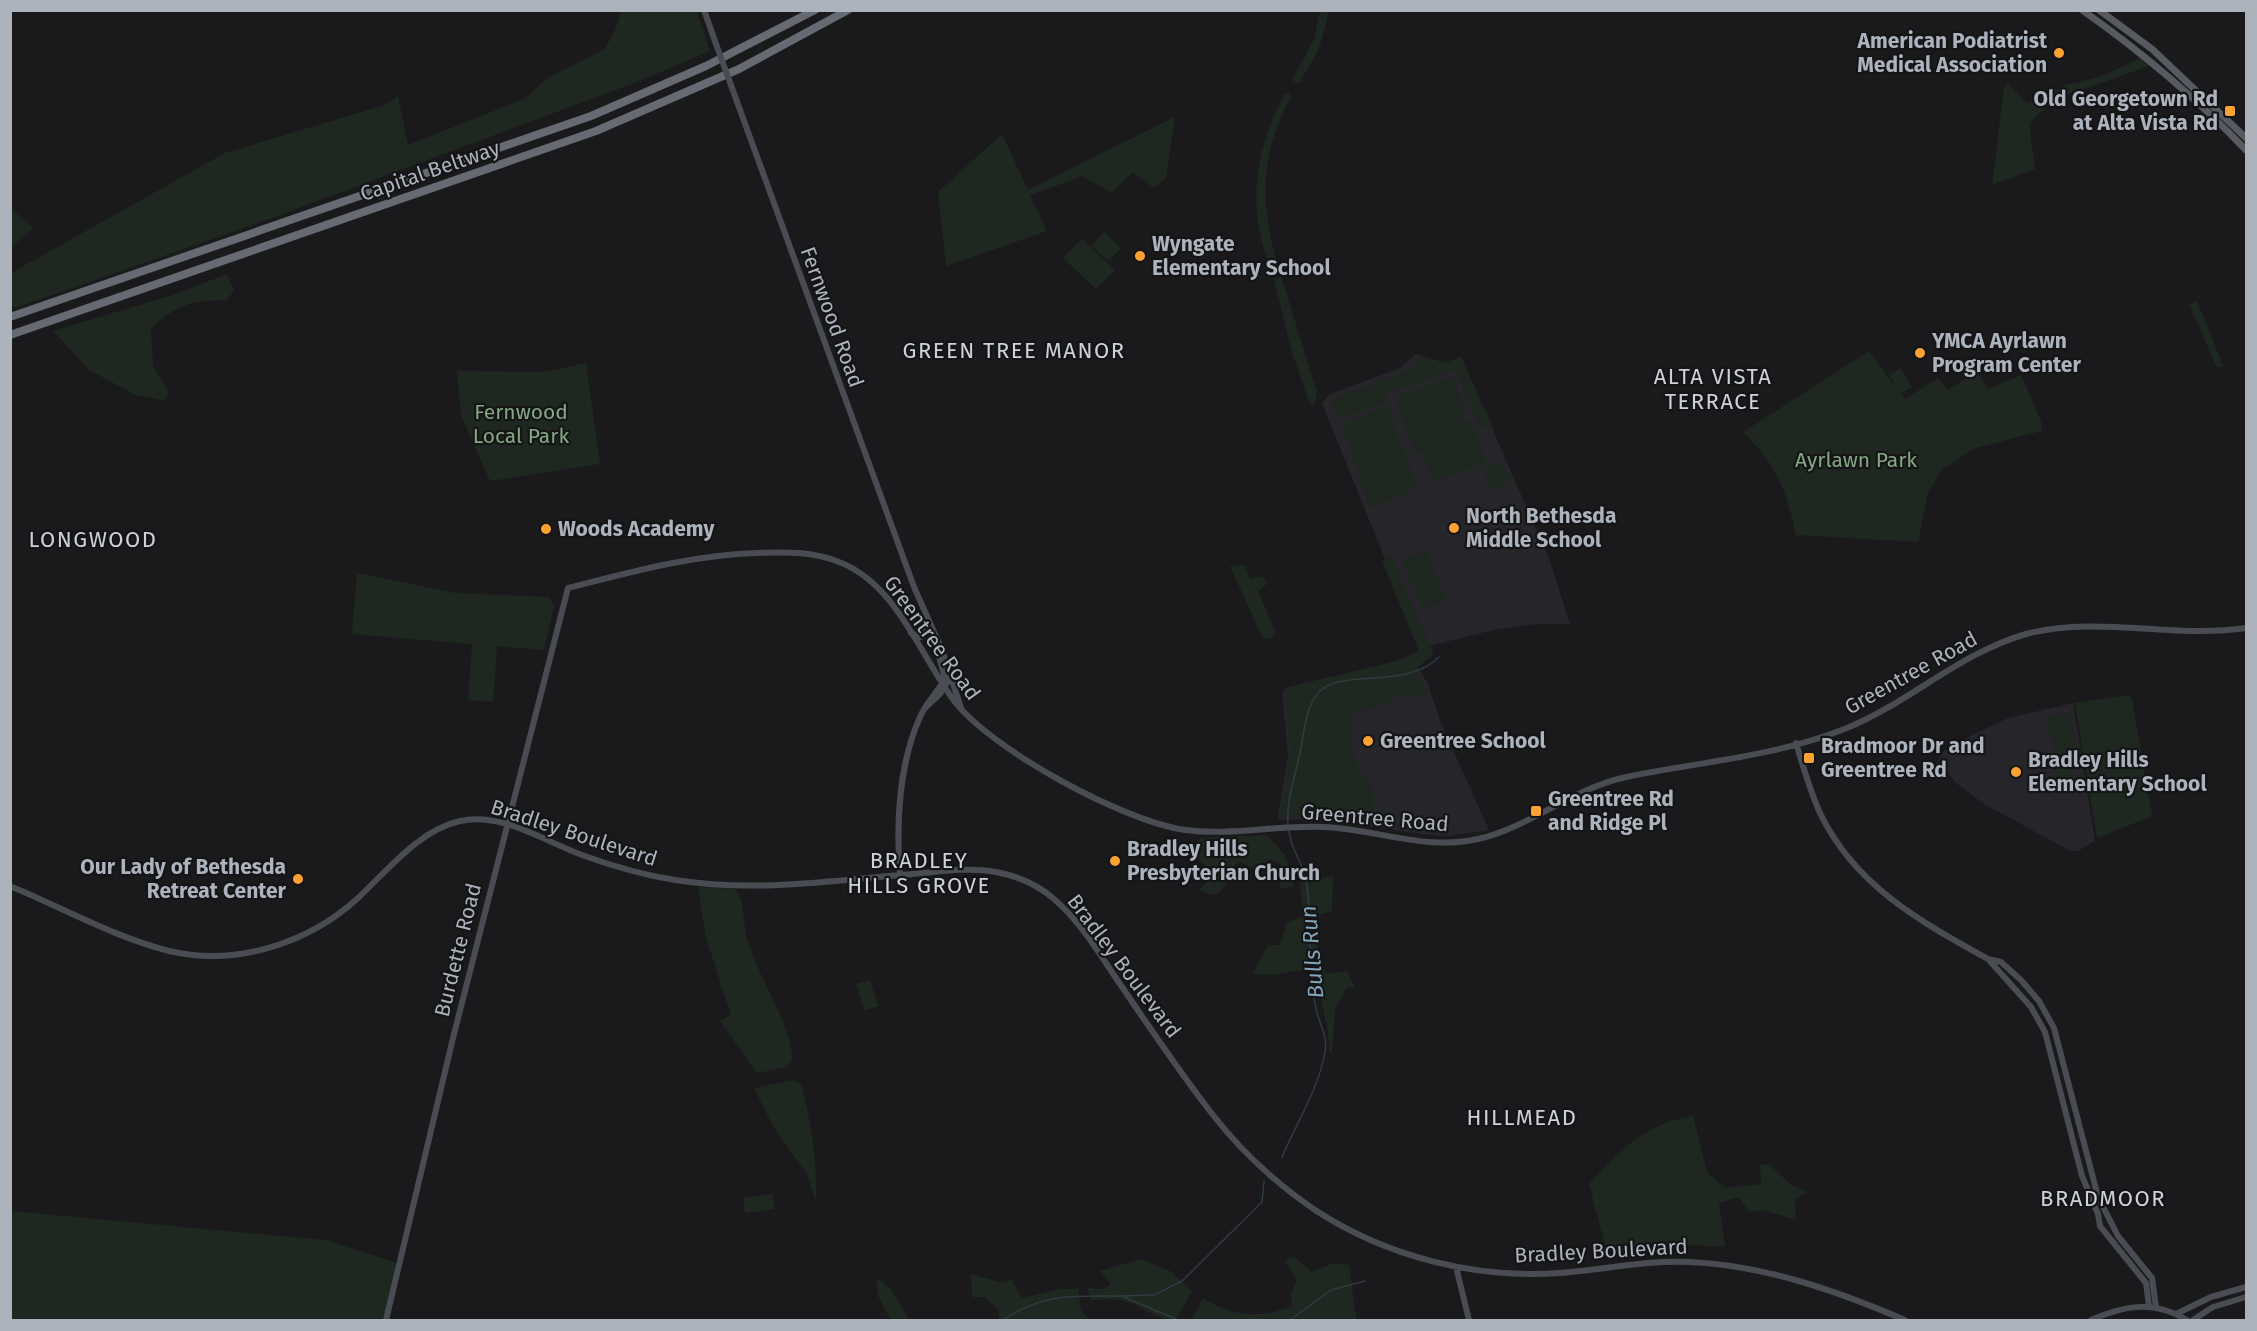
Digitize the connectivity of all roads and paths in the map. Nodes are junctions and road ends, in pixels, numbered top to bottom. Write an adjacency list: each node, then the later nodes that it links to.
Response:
1 (704, 10): 11 (street, Fernwood Road, bridge)
2 (815, 10): 8 (highway, Capital Beltway)
3 (848, 10): 9 (highway, Capital Beltway)
4 (2082, 10): 7 (main road)
5 (2098, 10): 6 (main road)
6 (2247, 138)
7 (2247, 150)
8 (10, 317)
9 (10, 334)
10 (568, 588): 13 (street, Greentree Road); 19 (street, Burdette Road)
11 (928, 621): 13 (street); 14 (street, Fernwood Road)
12 (2247, 628): 18 (street, Greentree Road)
13 (911, 633): 16 (street, Greentree Road)
14 (933, 633): 15 (street, Fernwood Road); 16 (street, Fernwood Road)
15 (951, 675): 16 (street); 17 (street, Fernwood Road)
16 (944, 686): 17 (street, Greentree Road); 20 (street)
17 (961, 709): 18 (street, Greentree Road)
18 (1796, 743): 22 (street)
19 (507, 825): 20 (street, Bradley Boulevard); 21 (street, Bradley Boulevard); 33 (street, Burdette Road)
20 (900, 875): 27 (street, Bradley Boulevard)
21 (10, 886)
22 (1988, 959): 23 (street); 24 (street)
23 (2108, 1217): 24 (street); 25 (street)
24 (2100, 1220): 26 (street)
25 (2112, 1224): 26 (street); 31 (street)
26 (2105, 1229): 31 (street)
27 (1456, 1267): 34 (street); 35 (street, Bradley Boulevard)
28 (2247, 1287): 30 (street)
29 (2247, 1297): 38 (street)
30 (2196, 1305): 32 (street); 37 (street)
31 (2152, 1306): 32 (street); 36 (street)
32 (2176, 1314): 37 (street)
33 (386, 1320)
34 (1469, 1320)
35 (1905, 1320)
36 (2091, 1320)
37 (2187, 1320)
38 (2193, 1320)

